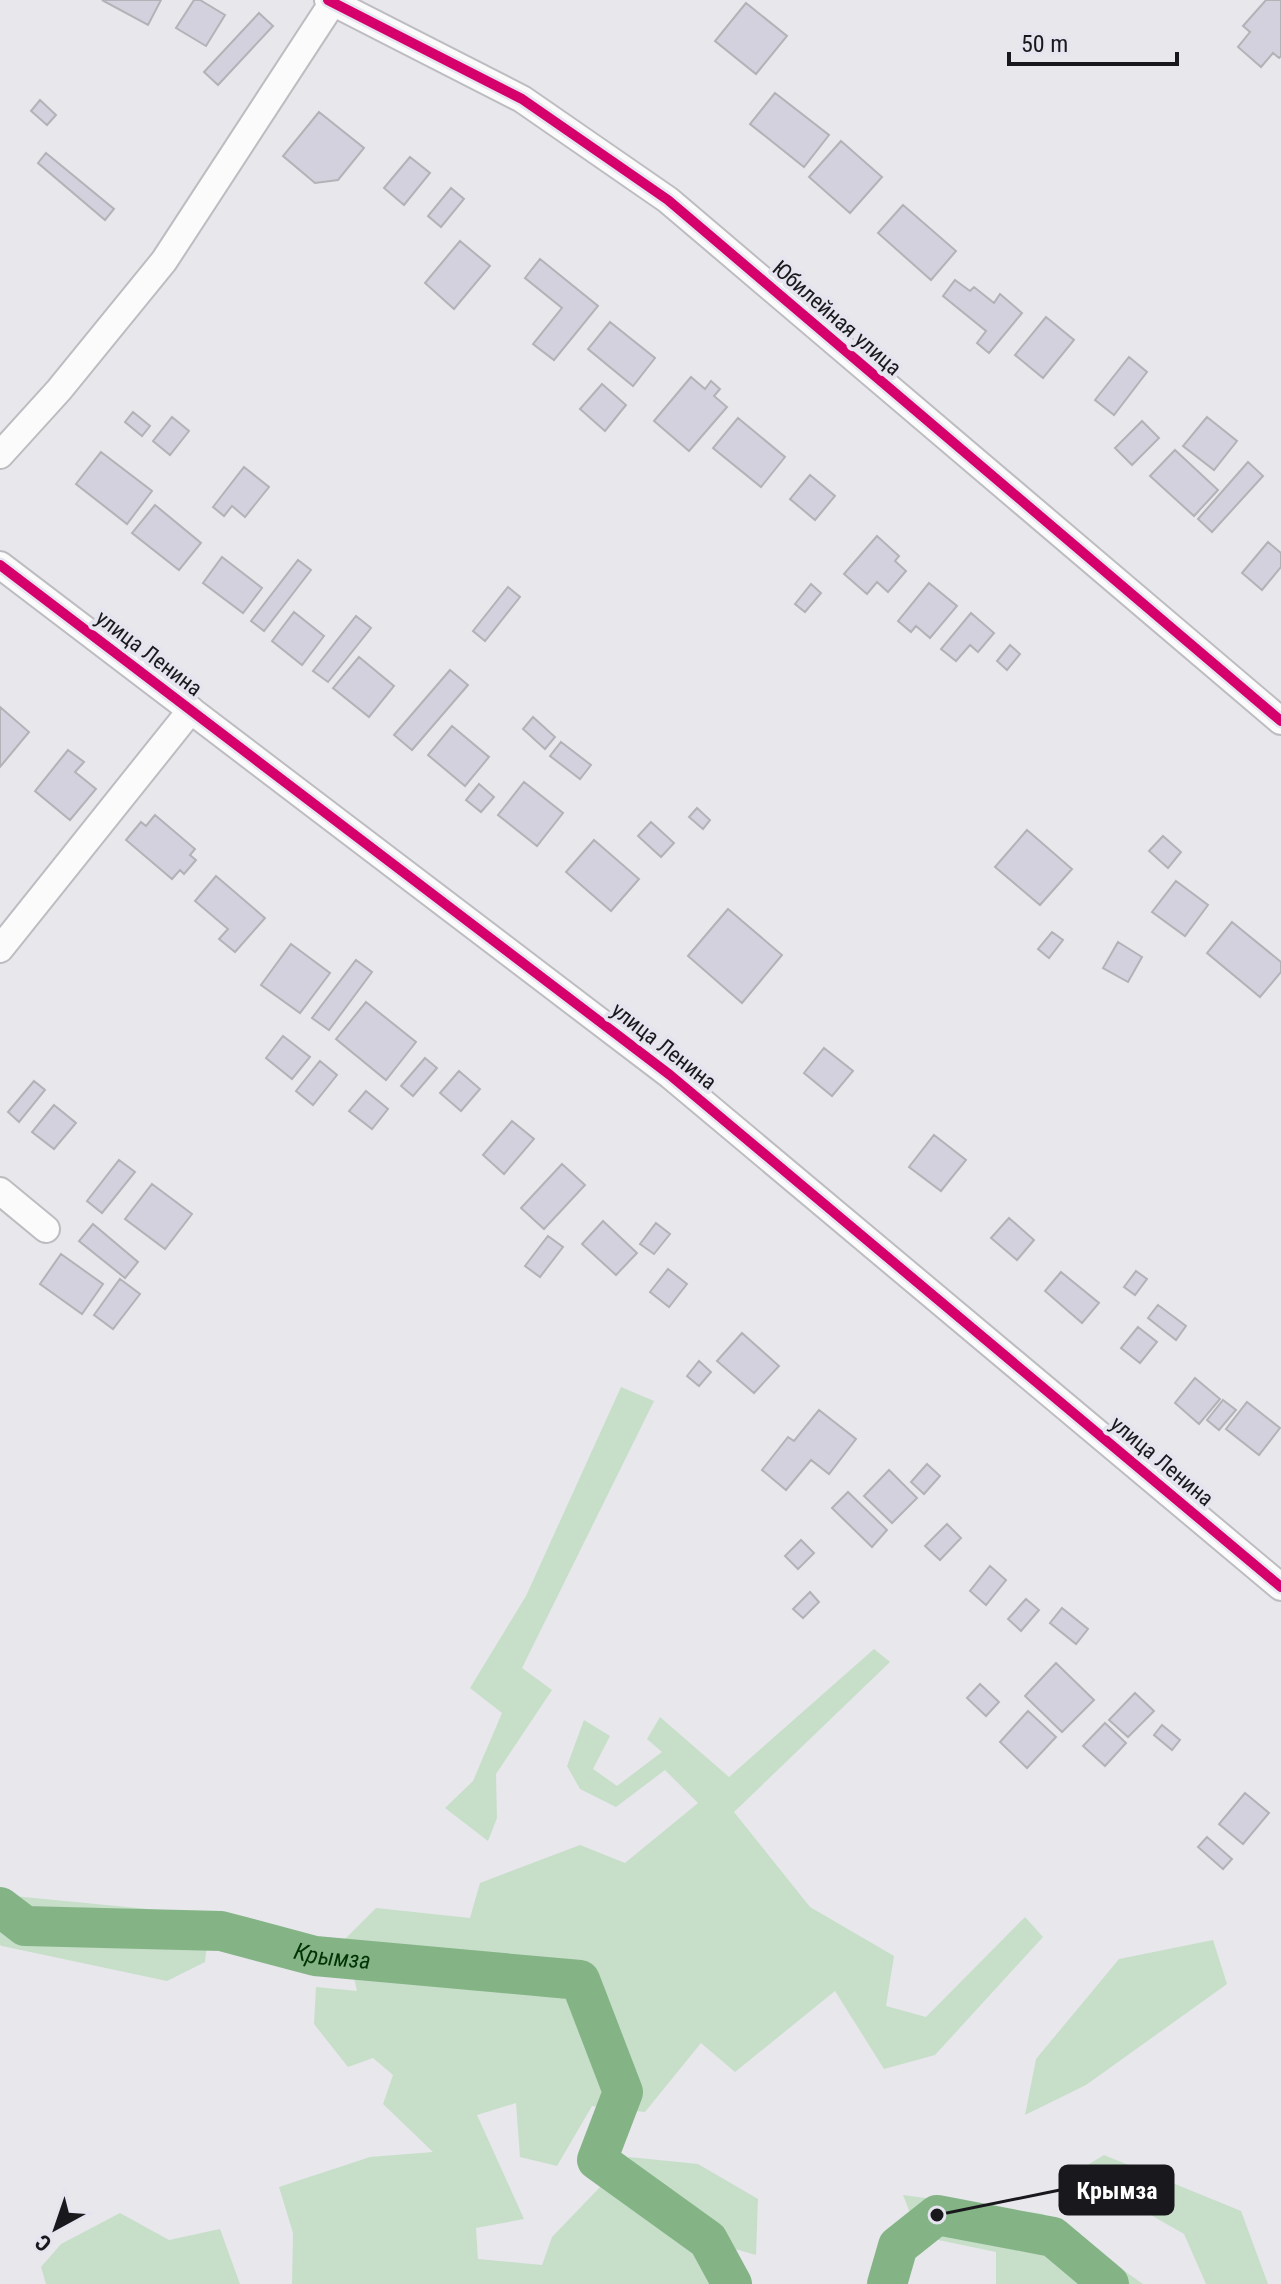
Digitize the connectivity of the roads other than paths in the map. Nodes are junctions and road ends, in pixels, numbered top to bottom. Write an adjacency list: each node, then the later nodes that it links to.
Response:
1 (330, 1): 2 (street); 5 (street, Юбилейная улица)
2 (0, 455)
3 (0, 565): 4 (street, улица Ленина)
4 (191, 710): 6 (street); 9 (street, улица Ленина)
5 (1281, 721)
6 (0, 949)
7 (0, 1191): 8 (street)
8 (46, 1229)
9 (1281, 1587)

